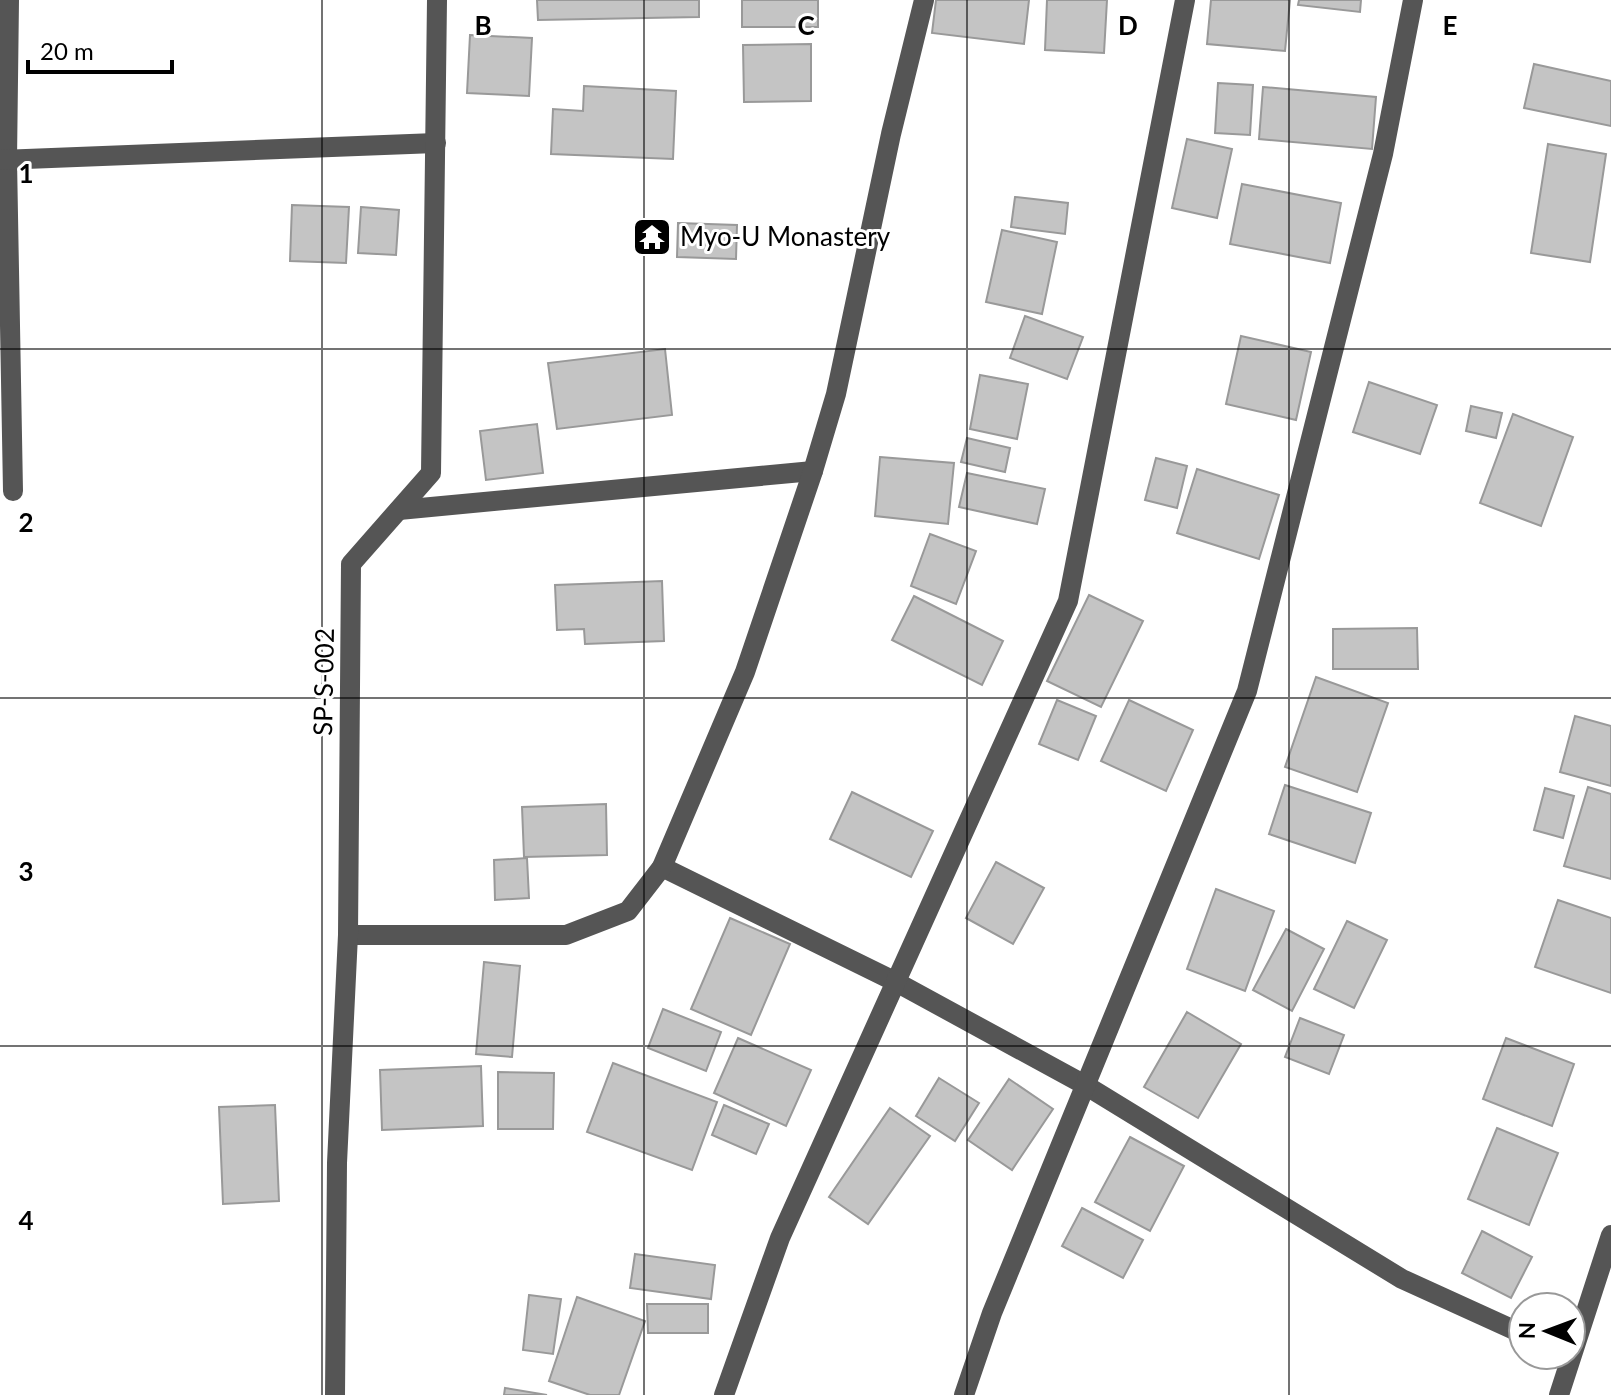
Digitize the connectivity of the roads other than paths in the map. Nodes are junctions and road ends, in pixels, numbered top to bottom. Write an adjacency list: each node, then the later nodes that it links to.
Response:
1 (9, 0): 7 (street)
2 (437, 0): 6 (street, SP-S-002)
3 (924, 0): 8 (street)
4 (1185, 0): 13 (street)
5 (1413, 0): 14 (street)
6 (436, 143): 7 (street); 10 (street, SP-S-002)
7 (4, 160): 9 (street)
8 (813, 471): 10 (street); 11 (street)
9 (13, 491)
10 (399, 510): 12 (street, SP-S-002)
11 (662, 867): 12 (street); 13 (street)
12 (348, 935): 19 (street, SP-S-002)
13 (896, 982): 14 (street); 20 (street)
14 (1085, 1085): 17 (street); 21 (street)
15 (1611, 1235): 16 (street)
16 (1587, 1307)
17 (1507, 1327)
18 (1566, 1371): 22 (street)
19 (335, 1395)
20 (724, 1395)
21 (964, 1395)
22 (1559, 1395)

